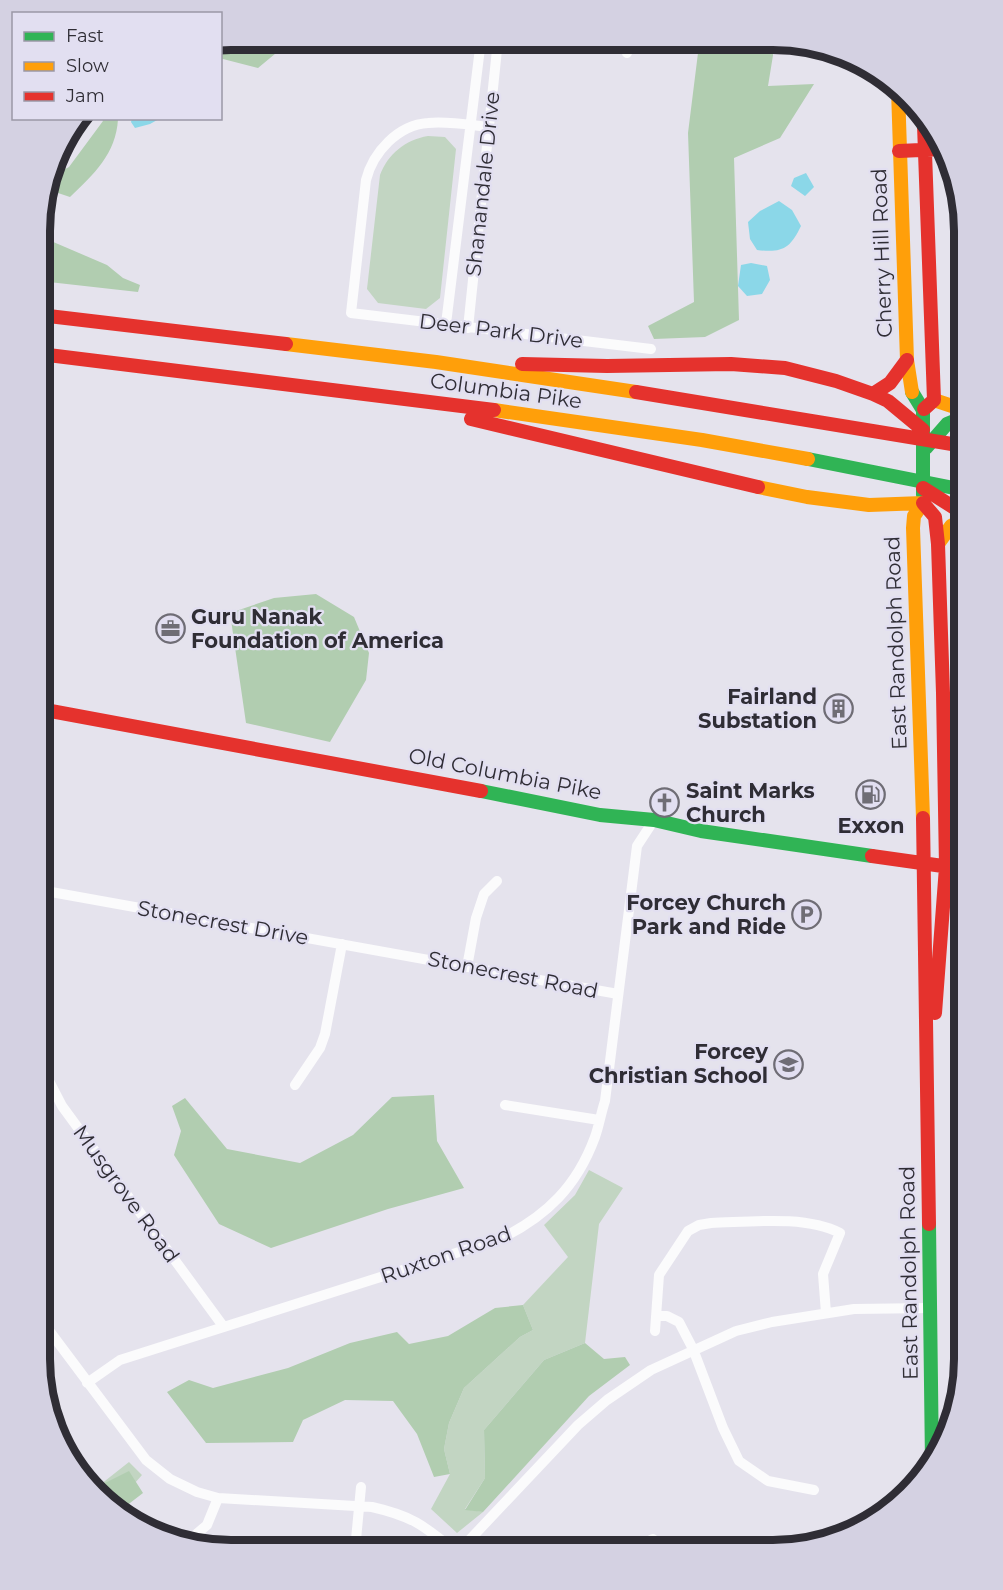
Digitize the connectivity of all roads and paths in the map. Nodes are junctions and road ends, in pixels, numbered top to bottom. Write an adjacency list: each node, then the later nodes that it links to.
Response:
1 (480, 50): 4 (street, Shanandale Drive)
2 (497, 50): 5 (street, Shanandale Drive)
3 (898, 100): 9 (main road, Cherry Hill Road)
4 (470, 125): 5 (street); 11 (street, Shanandale Drive); 11 (street, Deer Park Drive)
5 (489, 128): 12 (street, Shanandale Drive)
6 (925, 133): 7 (main road)
7 (926, 150): 8 (main road); 9 (main road); 19 (main road)
8 (934, 150)
9 (899, 151): 15 (main road, Cherry Hill Road)
10 (50, 316): 16 (main road, Columbia Pike)
11 (446, 324): 12 (street, Deer Park Drive)
12 (468, 328): 13 (street, Deer Park Drive)
13 (651, 349)
14 (50, 355): 17 (main road, Columbia Pike)
15 (907, 360): 18 (main road); 22 (main road, Cherry Hill Road)
16 (436, 362): 18 (main road); 23 (main road, Columbia Pike)
17 (355, 392): 25 (main road, Columbia Pike); 26 (main road)
18 (873, 394): 22 (main road)
19 (934, 399): 20 (main road); 22 (main road)
20 (954, 406)
21 (954, 418): 24 (main road)
22 (923, 419): 24 (main road, Cherry Hill Road)
23 (954, 444)
24 (923, 452): 26 (main road, Cherry Hill Road)
25 (954, 487)
26 (925, 495): 27 (main road); 29 (main road, East Randolph Road); 32 (main road, East Randolph Road)
27 (954, 509)
28 (954, 525): 29 (main road)
29 (938, 544): 33 (main road, East Randolph Road)
30 (50, 711): 31 (main road, Old Columbia Pike)
31 (654, 820): 32 (main road, Old Columbia Pike); 40 (street, Ruxton Road)
32 (924, 863): 33 (main road, Old Columbia Pike); 42 (main road, East Randolph Road)
33 (946, 867): 34 (main road, Old Columbia Pike); 42 (main road, East Randolph Road)
34 (953, 868)
35 (497, 881): 39 (street)
36 (50, 892): 37 (street, Stonecrest Drive)
37 (342, 944): 38 (street, Stonecrest Drive); 43 (street)
38 (407, 955): 39 (street, Stonecrest Road)
39 (467, 967): 40 (street, Stonecrest Road)
40 (618, 994): 45 (street, Ruxton Road)
41 (50, 1083): 49 (street, Musgrove Road)
42 (927, 1084): 46 (main road, East Randolph Road)
43 (295, 1085)
44 (505, 1105): 45 (street)
45 (599, 1120): 49 (street, Ruxton Road)
46 (930, 1308): 47 (street); 54 (main road, East Randolph Road)
47 (826, 1313): 48 (street); 52 (street)
48 (656, 1316): 50 (street); 52 (street)
49 (223, 1326): 53 (street, Ruxton Road)
50 (655, 1331)
51 (50, 1341): 53 (street)
52 (693, 1349): 56 (street); 62 (street)
53 (87, 1383): 57 (street)
54 (932, 1445)
55 (361, 1487): 58 (street)
56 (814, 1490)
57 (218, 1498): 58 (street); 59 (street)
58 (358, 1506): 60 (street); 61 (street)
59 (194, 1536)
60 (356, 1540)
61 (441, 1540)
62 (469, 1540)

